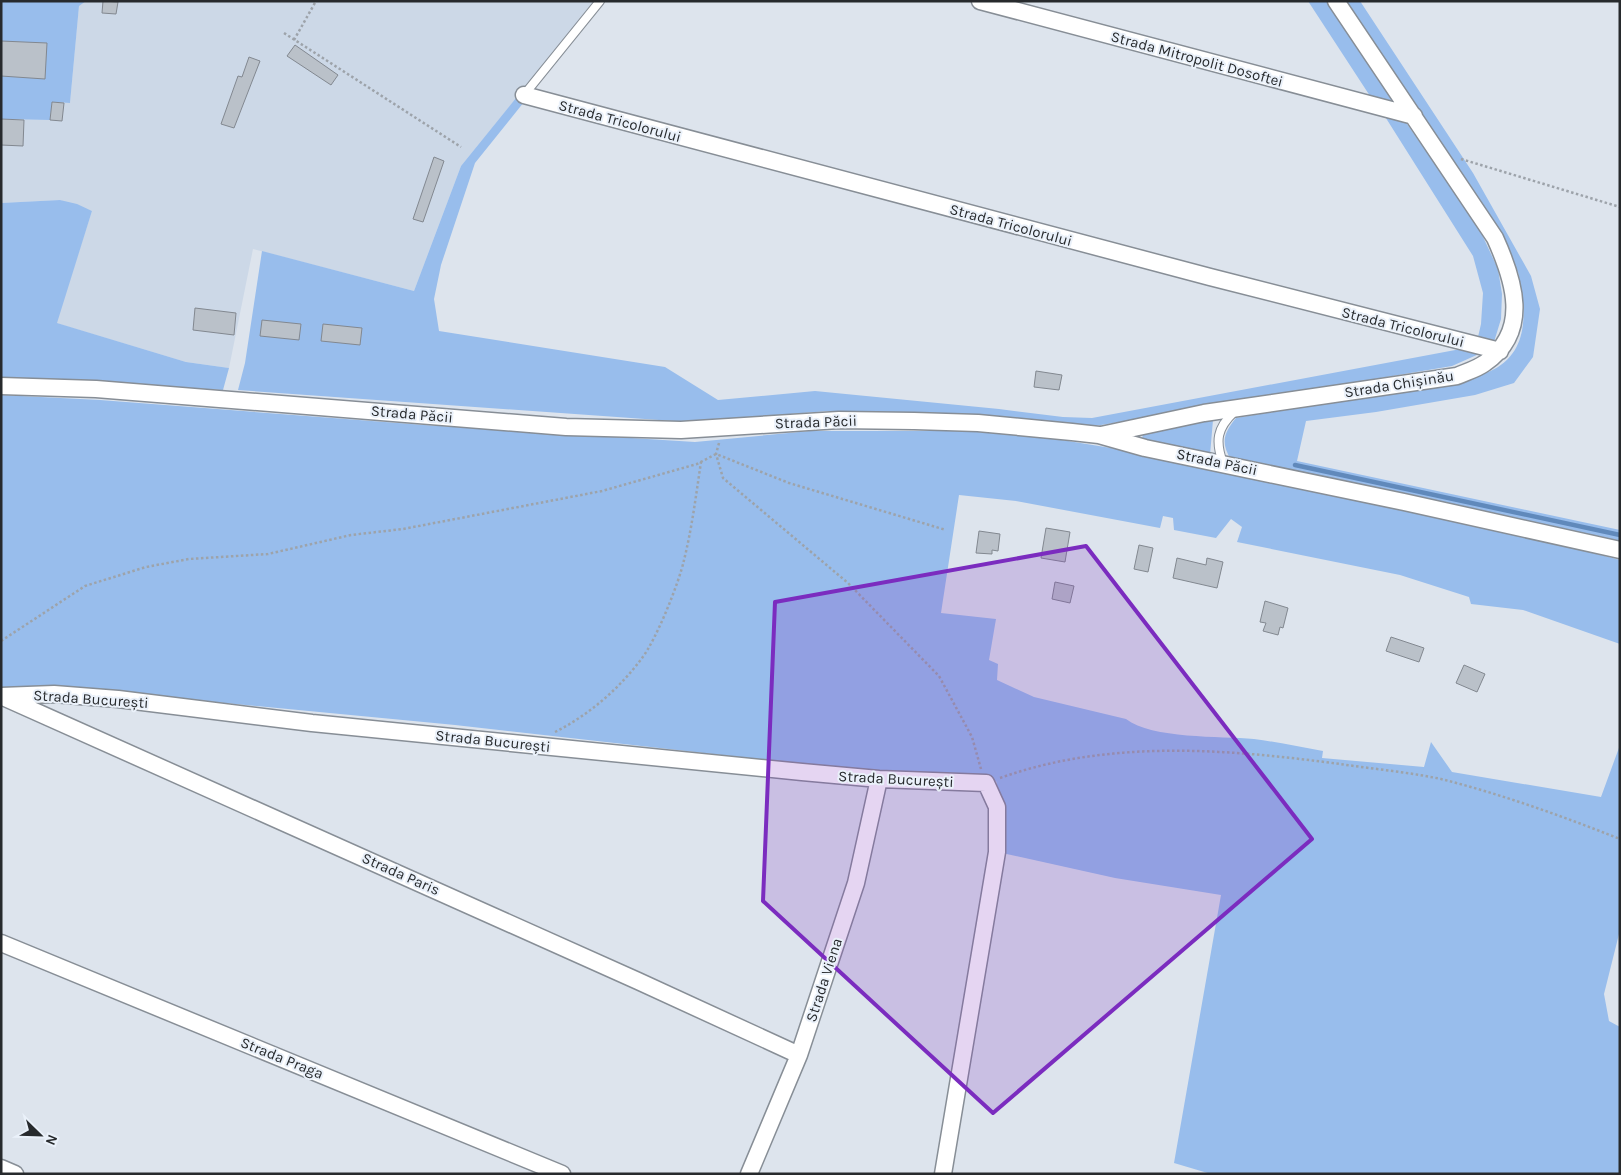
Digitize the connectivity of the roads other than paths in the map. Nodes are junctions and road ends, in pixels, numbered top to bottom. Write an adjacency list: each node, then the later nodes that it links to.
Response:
1 (600, 1): 4 (lane)
2 (980, 1): 5 (street, Strada Mitropolit Dosoftei)
3 (1336, 1): 5 (street, Strada Chișinău)
4 (524, 95): 6 (street, Strada Tricolorului)
5 (1414, 116): 6 (street, Strada Chișinău)
6 (1500, 351): 8 (street, Strada Chișinău)
7 (1, 386): 9 (street, Strada Păcii)
8 (1237, 409): 9 (street, Strada Chișinău); 10 (lane)
9 (1099, 435): 10 (street, Strada Păcii)
10 (1223, 463): 11 (street, Strada Păcii)
11 (1620, 550)
12 (1, 696): 13 (street, Strada București); 15 (street, Strada Paris)
13 (879, 779): 15 (street, Strada Viena); 20 (street, Strada București)
14 (1, 943): 18 (street, Strada Praga)
15 (799, 1055): 19 (street, Strada Viena)
16 (1, 1168): 17 (street)
17 (15, 1174)
18 (562, 1174)
19 (749, 1174)
20 (944, 1174)

